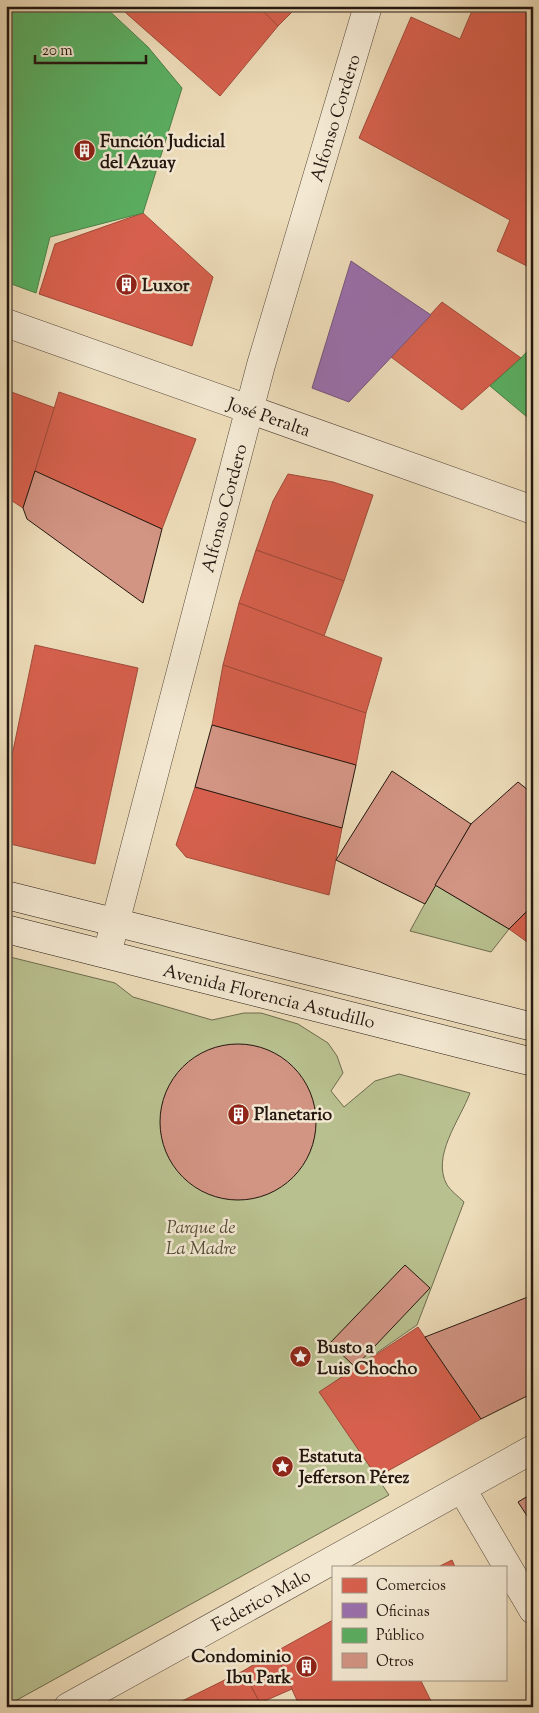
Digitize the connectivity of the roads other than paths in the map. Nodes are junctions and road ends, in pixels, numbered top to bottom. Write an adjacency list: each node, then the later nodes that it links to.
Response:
1 (368, 6): 3 (street, Alfonso Cordero)
2 (6, 323): 3 (street, José Peralta)
3 (249, 410): 4 (street, José Peralta); 6 (street, Alfonso Cordero)
4 (533, 510)
5 (6, 895): 6 (street, Avenida Florencia Astudillo)
6 (115, 922): 8 (street, Alfonso Cordero); 9 (street, Avenida Florencia Astudillo)
7 (6, 929): 8 (street, Avenida Florencia Astudillo)
8 (107, 954): 10 (street, Avenida Florencia Astudillo)
9 (533, 1027)
10 (533, 1062)
11 (533, 1449): 12 (street, Federico Malo)
12 (462, 1489): 13 (street); 14 (street, Federico Malo)
13 (533, 1610)
14 (68, 1707)

